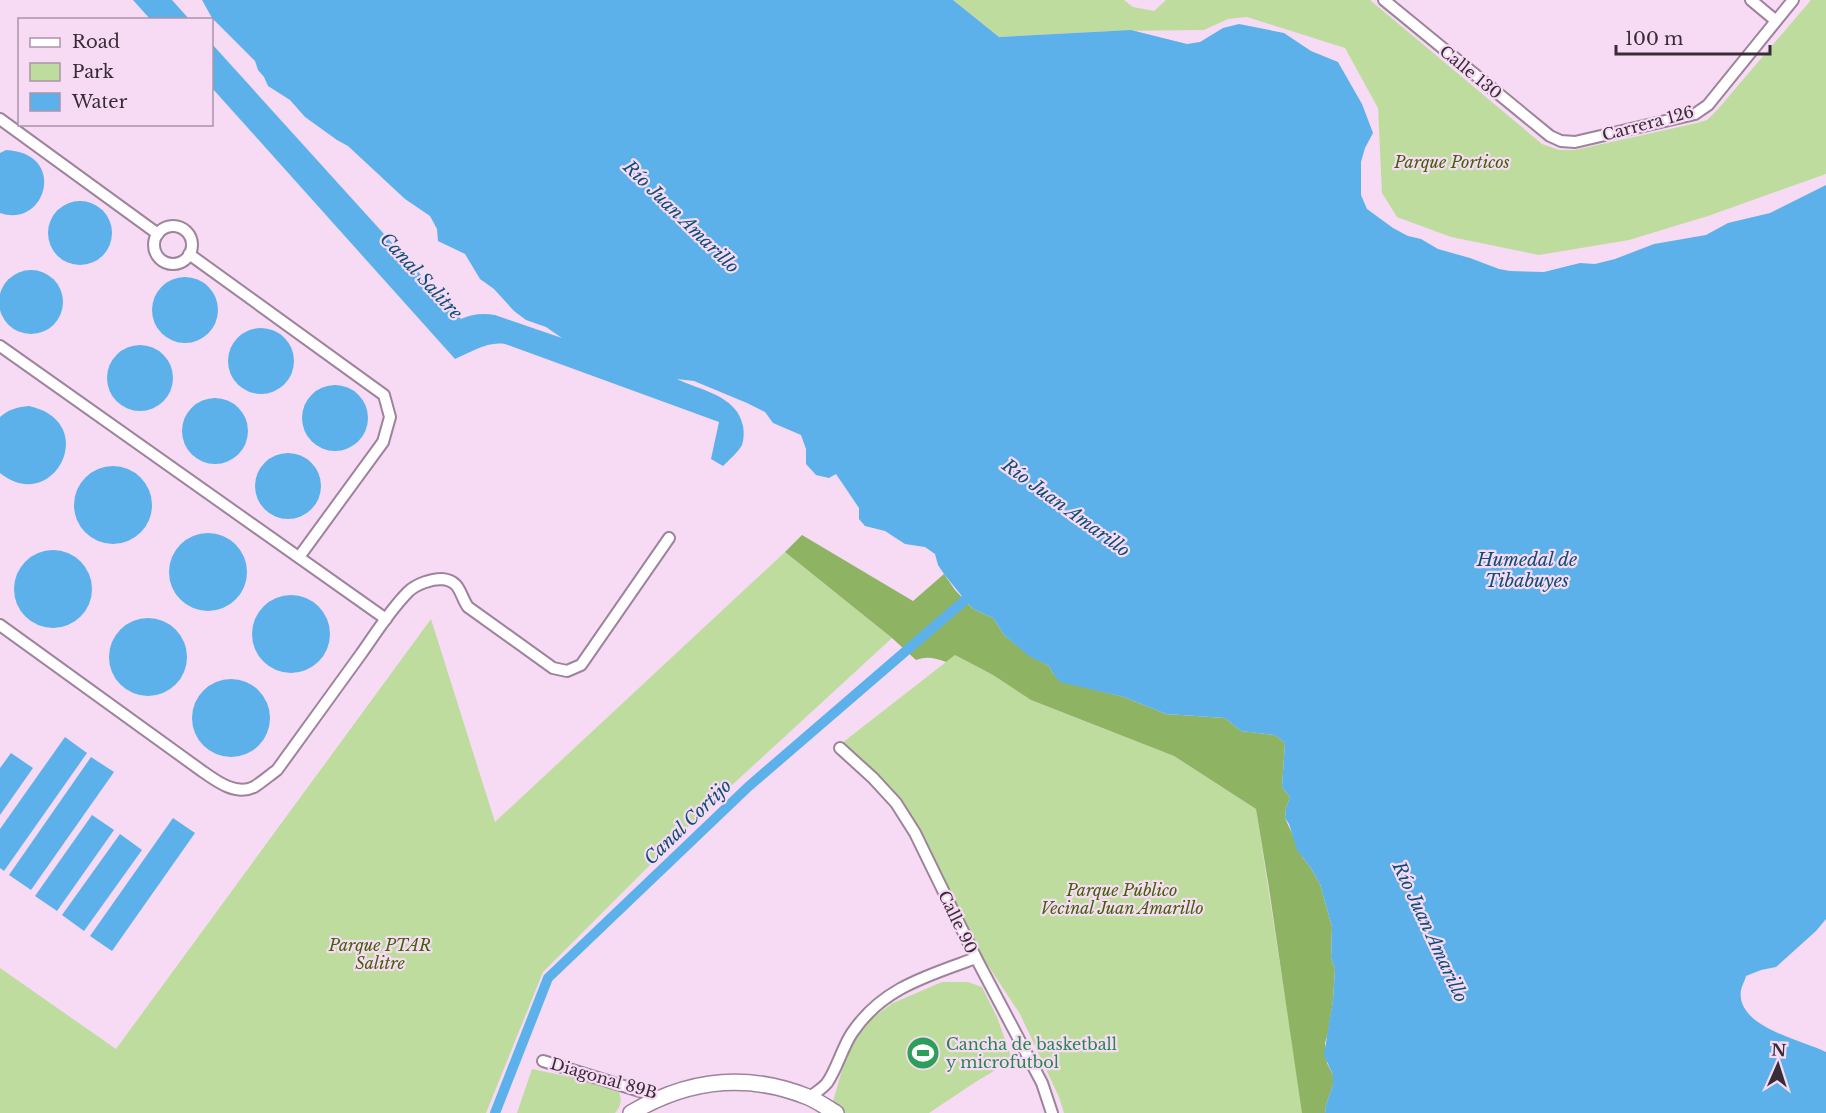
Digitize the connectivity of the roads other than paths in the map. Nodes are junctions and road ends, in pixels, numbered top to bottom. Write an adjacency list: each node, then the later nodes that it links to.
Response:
1 (1384, 0): 6 (street, Calle 130)
2 (1751, 0): 4 (street)
3 (1786, 2): 4 (street, Carrera 126)
4 (1775, 20): 6 (street, Carrera 126)
5 (0, 119): 7 (street)
6 (1561, 141)
7 (158, 234): 8 (street); 8 (street)
8 (189, 254): 11 (street)
9 (0, 346): 11 (street)
10 (669, 538): 12 (street)
11 (299, 557): 12 (street)
12 (386, 619): 13 (street)
13 (0, 625)
14 (840, 748): 15 (street, Calle 90)
15 (975, 958): 18 (street); 21 (street, Calle 90)
16 (543, 1061): 17 (street, Diagonal 89B)
17 (659, 1097): 18 (street, Diagonal 89B); 19 (street)
18 (810, 1097): 20 (street, Diagonal 89B)
19 (631, 1113)
20 (836, 1113)
21 (1052, 1113)

